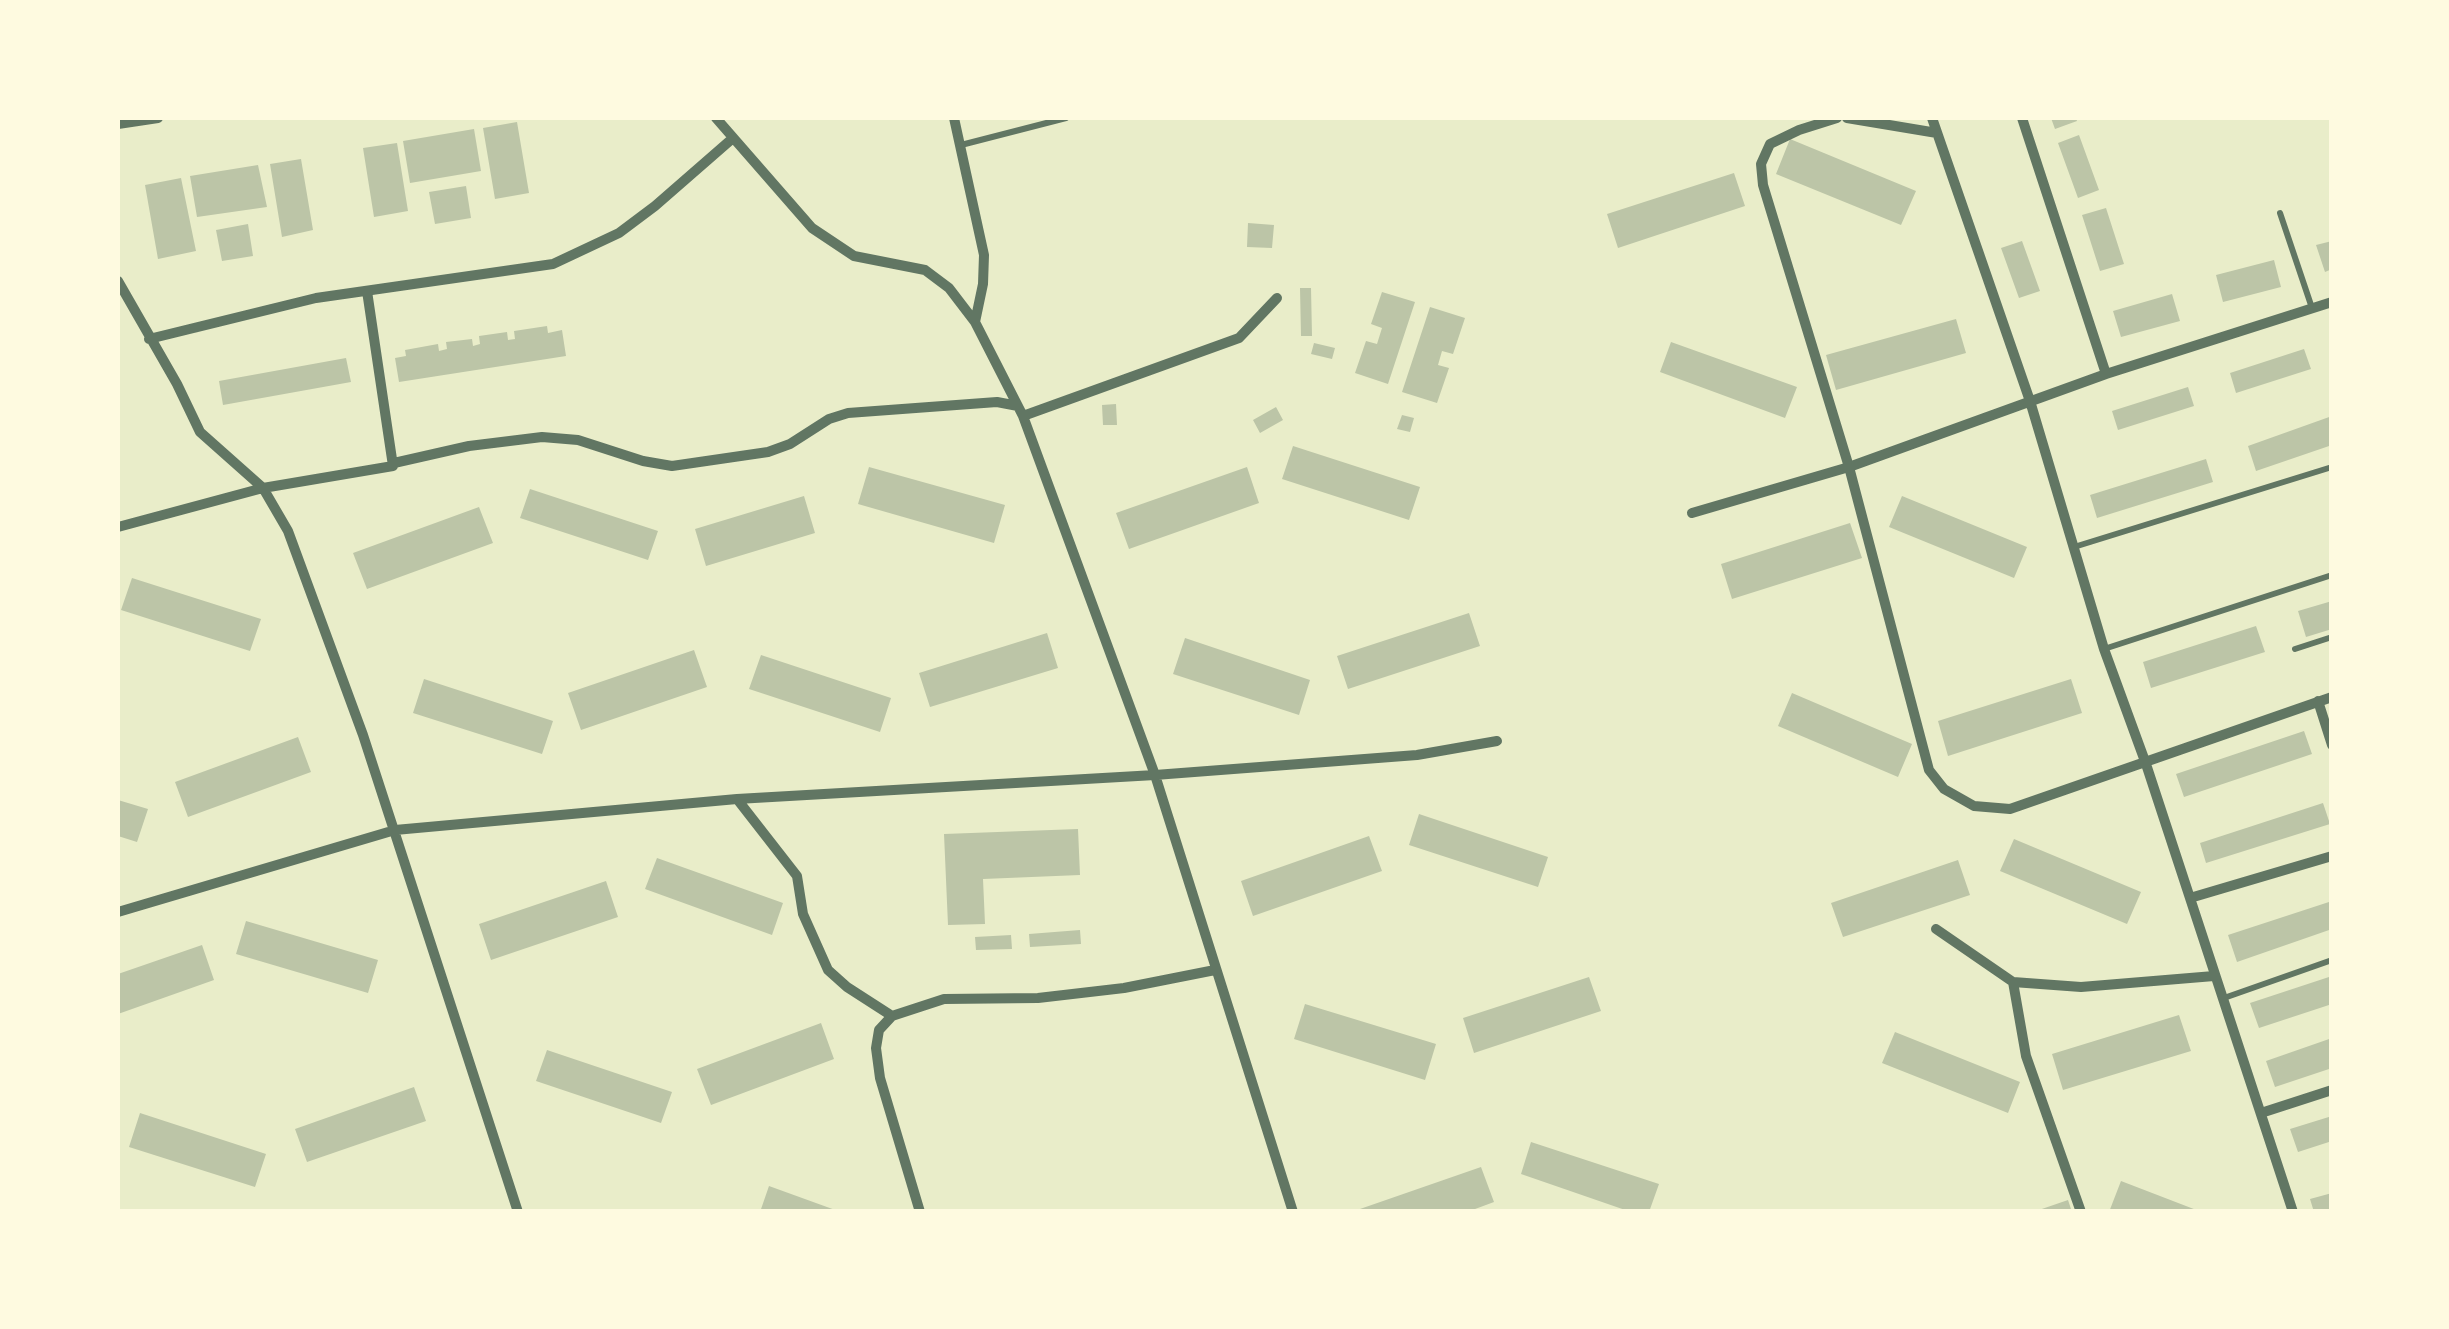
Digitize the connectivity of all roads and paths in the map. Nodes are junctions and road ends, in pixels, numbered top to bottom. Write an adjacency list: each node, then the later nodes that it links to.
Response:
1 (158, 118): 9 (street)
2 (716, 118): 11 (street)
3 (954, 118): 12 (street)
4 (1066, 118): 12 (lane)
5 (1837, 118): 26 (street)
6 (1847, 118): 10 (street)
7 (1932, 118): 10 (street)
8 (2022, 118): 21 (street)
9 (118, 124)
10 (1937, 133): 22 (street)
11 (733, 138): 15 (street); 19 (street)
12 (960, 145): 19 (street)
13 (2280, 213): 18 (lane)
14 (119, 286): 20 (street)
15 (368, 291): 20 (street); 24 (street)
16 (1278, 298): 23 (street)
17 (2332, 302): 18 (street)
18 (2312, 308): 21 (street)
19 (975, 322): 23 (street)
20 (149, 340): 27 (street)
21 (2106, 374): 22 (street)
22 (2030, 401): 26 (street); 30 (street)
23 (1021, 411): 24 (street); 40 (street)
24 (394, 463): 27 (street)
25 (2332, 466): 30 (lane)
26 (1850, 467): 28 (street); 39 (street)
27 (263, 488): 29 (street); 42 (street)
28 (1692, 513)
29 (118, 527)
30 (2072, 547): 33 (street)
31 (2332, 576): 33 (lane)
32 (2332, 637): 34 (lane)
33 (2104, 648): 39 (street)
34 (2295, 648)
35 (2332, 697): 36 (street)
36 (2318, 701): 38 (street); 39 (street)
37 (1497, 742): 40 (street)
38 (2332, 745)
39 (2146, 764): 44 (street)
40 (1155, 775): 41 (street); 48 (street)
41 (737, 799): 42 (street); 52 (street)
42 (394, 830): 45 (street); 55 (street)
43 (2332, 856): 44 (street)
44 (2190, 898): 49 (street)
45 (118, 912)
46 (1936, 928): 50 (street)
47 (2332, 960): 51 (lane)
48 (1215, 970): 52 (street); 57 (street)
49 (2214, 976): 50 (street); 51 (street)
50 (2014, 982): 58 (street)
51 (2223, 998): 54 (street)
52 (892, 1016): 56 (street)
53 (2332, 1090): 54 (street)
54 (2260, 1113): 59 (street)
55 (518, 1212)
56 (920, 1212)
57 (1293, 1212)
58 (2081, 1212)
59 (2294, 1212)

